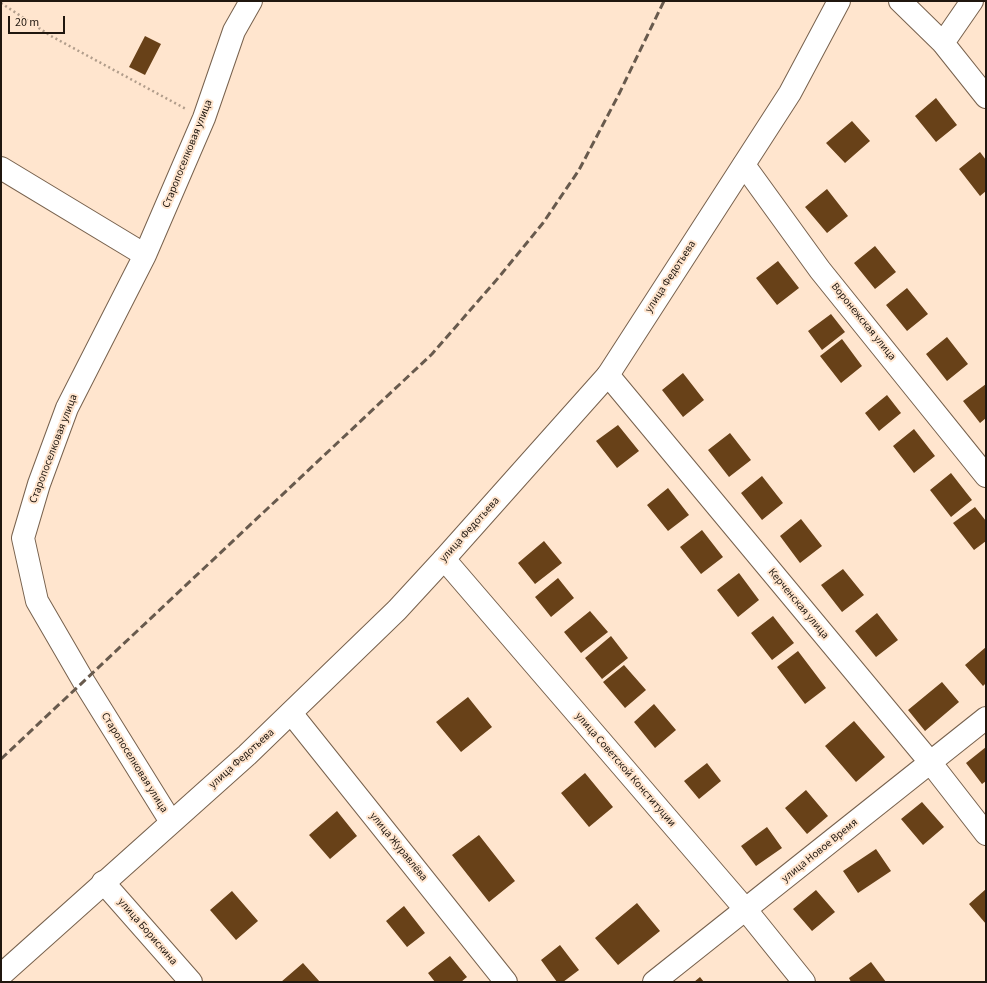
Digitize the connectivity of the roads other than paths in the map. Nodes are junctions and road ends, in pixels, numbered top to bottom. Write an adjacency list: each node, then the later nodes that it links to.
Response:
1 (251, 1): 9 (street, Старопоселковая улица)
2 (840, 1): 7 (street, улица Федотьева)
3 (900, 1): 5 (street)
4 (972, 1): 5 (street)
5 (944, 43): 6 (street)
6 (986, 97)
7 (744, 165): 10 (street, улица Федотьева); 11 (street, Воронежская улица)
8 (1, 168): 9 (street)
9 (145, 255): 16 (street, Старопоселковая улица)
10 (608, 375): 12 (street, улица Федотьева); 15 (street, Керченская улица)
11 (986, 476)
12 (444, 559): 13 (street, улица Федотьева); 19 (street, улица Советской Конституции)
13 (291, 713): 16 (street, улица Федотьева); 22 (street, улица Журавлёва)
14 (986, 718): 15 (street, улица Новое Время)
15 (930, 762): 17 (street, Керченская улица); 19 (street, улица Новое Время)
16 (171, 822): 18 (street, улица Федотьева)
17 (986, 834)
18 (103, 882): 20 (street, улица Федотьева); 21 (street, улица Борискина)
19 (746, 910): 23 (street, улица Новое Время); 24 (street, улица Советской Конституции)
20 (1, 974)
21 (191, 982)
22 (506, 982)
23 (654, 982)
24 (804, 982)

